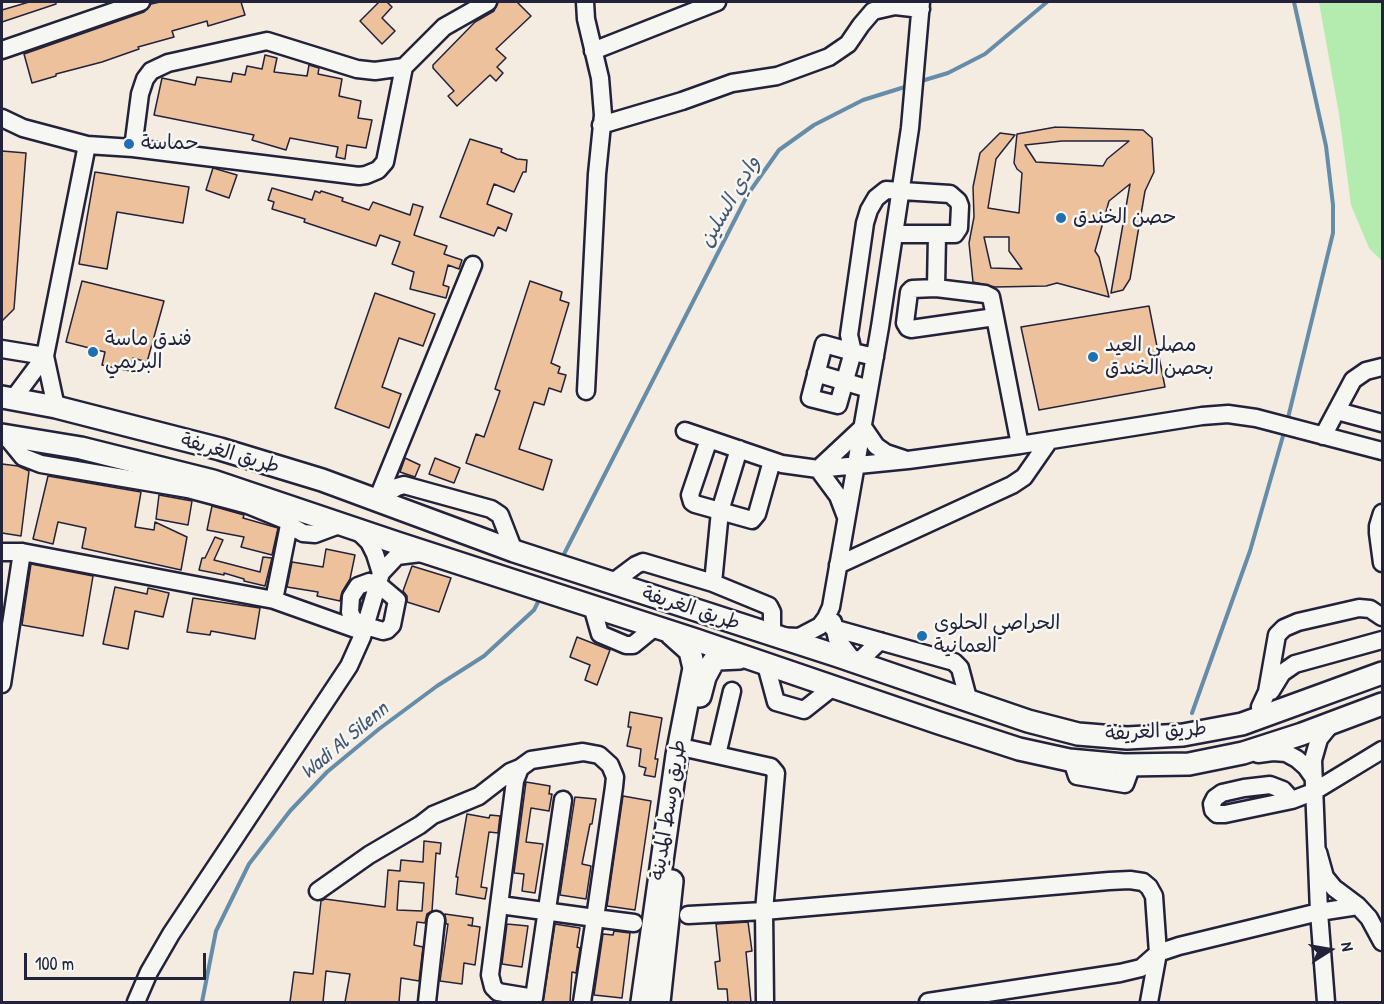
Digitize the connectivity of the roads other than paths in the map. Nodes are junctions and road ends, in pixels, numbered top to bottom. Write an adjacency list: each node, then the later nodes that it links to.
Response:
1 (141, 2): 6 (street)
2 (488, 2): 8 (street)
3 (585, 2): 7 (street)
4 (717, 2): 7 (street)
5 (921, 5): 10 (street); 13 (street)
6 (2, 50)
7 (593, 51): 10 (street)
8 (404, 67): 12 (street); 12 (street)
9 (2, 118): 11 (street)
10 (602, 125): 27 (street)
11 (87, 145): 12 (street); 21 (street)
12 (133, 148)
13 (901, 190): 14 (street); 15 (street); 20 (street)
14 (894, 234): 15 (street); 22 (street)
15 (937, 235): 17 (street)
16 (473, 265): 47 (street)
17 (936, 288): 18 (street); 18 (street)
18 (995, 317): 38 (street)
19 (2, 349): 21 (street)
20 (853, 352): 22 (street); 24 (street); 25 (street)
21 (45, 356): 28 (street); 29 (street)
22 (875, 357): 26 (street)
23 (1383, 367): 30 (street)
24 (816, 373): 25 (street); 25 (street)
25 (844, 381): 26 (street)
26 (869, 389): 32 (street)
27 (586, 391)
28 (7, 398): 29 (main road, طريق الغريفة)
29 (56, 407): 47 (main road, طريق الغريفة)
30 (1337, 411): 31 (street); 35 (street)
31 (1383, 423)
32 (863, 428): 41 (street); 44 (street); 45 (street)
33 (685, 431): 36 (street)
34 (3, 435): 50 (main road, طريق الغريفة)
35 (1318, 435): 37 (street); 40 (street)
36 (709, 439): 39 (street); 48 (street)
37 (1049, 441): 38 (street); 58 (street)
38 (1020, 445): 41 (street)
39 (739, 450): 42 (street); 48 (street)
40 (1383, 451)
41 (908, 460): 43 (street)
42 (772, 461): 45 (street); 48 (street)
43 (882, 462): 44 (street); 46 (street)
44 (856, 464): 45 (street); 46 (street)
45 (818, 468): 51 (street)
46 (851, 492): 51 (street)
47 (377, 500): 53 (main road, طريق الغريفة); 53 (street)
48 (720, 512): 61 (street)
49 (1383, 513): 57 (street)
50 (290, 516): 52 (main road, طريق الغريفة); 62 (street)
51 (846, 518): 58 (street)
52 (349, 527): 56 (main road, طريق الغريفة); 59 (street)
53 (514, 550): 60 (main road, طريق الغريفة)
54 (2, 552): 55 (street)
55 (22, 552): 62 (street); 75 (street)
56 (428, 553): 59 (street); 67 (main road, طريق الغريفة)
57 (1383, 563)
58 (838, 565): 63 (street)
59 (379, 579): 66 (street); 66 (street)
60 (612, 583): 61 (street); 68 (main road, طريق الغريفة)
61 (713, 583): 68 (street)
62 (274, 600): 66 (street)
63 (831, 607): 65 (street); 68 (street)
64 (1383, 617): 80 (street)
65 (833, 628): 70 (street); 72 (street)
66 (365, 629): 108 (street)
67 (660, 629): 71 (main road, طريق الغريفة); 95 (main road, طريق وسط المدينة)
68 (772, 636): 72 (main road, طريق الغريفة)
69 (1383, 640): 80 (street)
70 (880, 641): 72 (street); 78 (street)
71 (744, 658): 73 (main road, طريق الغريفة); 83 (main road, طريق وسط المدينة)
72 (856, 664): 78 (main road, طريق الغريفة)
73 (766, 665): 76 (main road, طريق الغريفة); 76 (street)
74 (1383, 673): 82 (main road, طريق الغريفة)
75 (2, 684)
76 (833, 687): 86 (main road, طريق الغريفة)
77 (732, 691): 85 (street)
78 (969, 702): 82 (main road, طريق الغريفة)
79 (1383, 704): 81 (main road, طريق الغريفة)
80 (1260, 707): 82 (street)
81 (1332, 723): 86 (main road, طريق الغريفة); 88 (street)
82 (1242, 724)
83 (690, 749): 85 (street); 92 (main road, طريق وسط المدينة)
84 (1383, 750): 88 (street)
85 (717, 754): 98 (street)
86 (1189, 764): 88 (street)
87 (520, 768): 93 (street); 94 (street); 101 (street)
88 (1313, 785): 90 (street); 91 (street)
89 (563, 800): 97 (street)
90 (1292, 800)
91 (1318, 852): 96 (street); 99 (street)
92 (671, 890): 100 (street); 105 (main road, طريق وسط المدينة)
93 (318, 891)
94 (500, 905): 97 (street); 107 (street)
95 (655, 905): 103 (street); 105 (main road, طريق وسط المدينة)
96 (1358, 906): 99 (street); 104 (street)
97 (548, 911): 101 (street); 107 (street)
98 (764, 911): 100 (street); 106 (street); 113 (street)
99 (1319, 912): 106 (street); 116 (street)
100 (688, 915): 105 (street)
101 (595, 918): 103 (street); 110 (street)
102 (436, 920): 109 (street)
103 (634, 923): 105 (street)
104 (1383, 942)
105 (658, 944): 111 (main road, طريق وسط المدينة); 112 (main road, طريق وسط المدينة)
106 (1158, 953): 114 (street); 115 (street)
107 (534, 1000)
108 (135, 1002)
109 (428, 1002)
110 (582, 1002)
111 (642, 1002)
112 (659, 1002)
113 (765, 1002)
114 (928, 1002)
115 (1149, 1002)
116 (1326, 1002)

